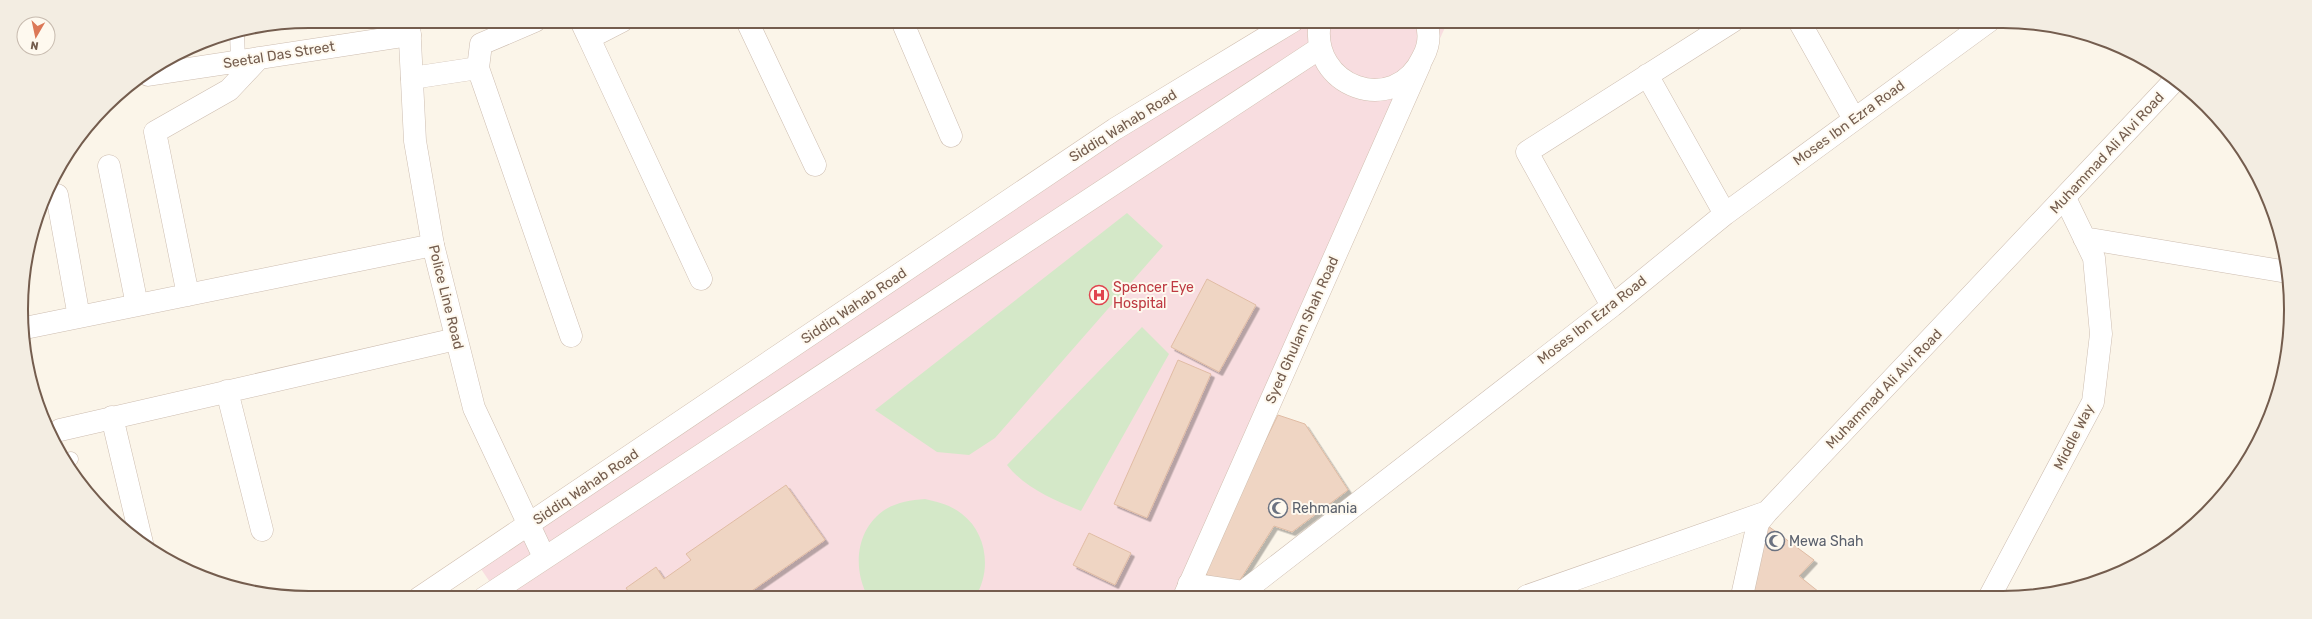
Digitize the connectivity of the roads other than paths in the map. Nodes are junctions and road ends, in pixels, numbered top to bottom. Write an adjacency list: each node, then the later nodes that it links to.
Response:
1 (409, 28): 14 (street, Seetal Das Street); 20 (street, Police Line Road)
2 (519, 28): 17 (street)
3 (750, 28): 24 (street)
4 (905, 28): 23 (street)
5 (1281, 28): 44 (street, Siddiq Wahab Road)
6 (1319, 28): 13 (street)
7 (1431, 28): 16 (street, Syed Ghulam Shah Road)
8 (1722, 28): 19 (street)
9 (1803, 28): 22 (street)
10 (1974, 28): 22 (street, Moses Ibn Ezra Road)
11 (585, 29): 32 (street)
12 (237, 38): 15 (lane)
13 (1320, 48): 16 (street); 47 (street)
14 (259, 58): 15 (street, Seetal Das Street); 33 (street)
15 (238, 61): 18 (street, Seetal Das Street)
16 (1420, 64): 48 (street, Syed Ghulam Shah Road)
17 (478, 68): 20 (street); 38 (street)
18 (158, 72)
19 (1647, 75): 28 (street); 35 (street)
20 (412, 78): 30 (street, Police Line Road)
21 (2171, 84): 27 (street, Muhammad Ali Alvi Road)
22 (1854, 119): 28 (street, Moses Ibn Ezra Road)
23 (951, 136)
24 (815, 165)
25 (109, 166): 34 (street)
26 (57, 195): 36 (street)
27 (2065, 198): 29 (street, Middle Way); 43 (street, Muhammad Ali Alvi Road)
28 (1725, 214): 35 (street, Moses Ibn Ezra Road)
29 (2084, 238): 31 (street); 55 (street, Middle Way)
30 (433, 244): 33 (street); 39 (street, Police Line Road)
31 (2282, 271)
32 (701, 279)
33 (188, 294): 34 (street)
34 (137, 305): 36 (street)
35 (1612, 306): 52 (street, Moses Ibn Ezra Road)
36 (79, 317): 37 (street)
37 (29, 327)
38 (571, 336)
39 (456, 339): 40 (street); 44 (street, Police Line Road)
40 (227, 391): 41 (street); 45 (street)
41 (112, 417): 42 (street); 46 (street)
42 (60, 430)
43 (1766, 512): 53 (street, Muhammad Ali Alvi Road); 54 (street)
44 (529, 526): 47 (street, Police Line Road); 49 (street, Siddiq Wahab Road)
45 (262, 530)
46 (140, 534)
47 (544, 557): 50 (street)
48 (1186, 590): 51 (street, Moses Ibn Ezra Road)
49 (430, 591)
50 (494, 591)
51 (1214, 591)
52 (1243, 591)
53 (1541, 591)
54 (1743, 591)
55 (1993, 591)

